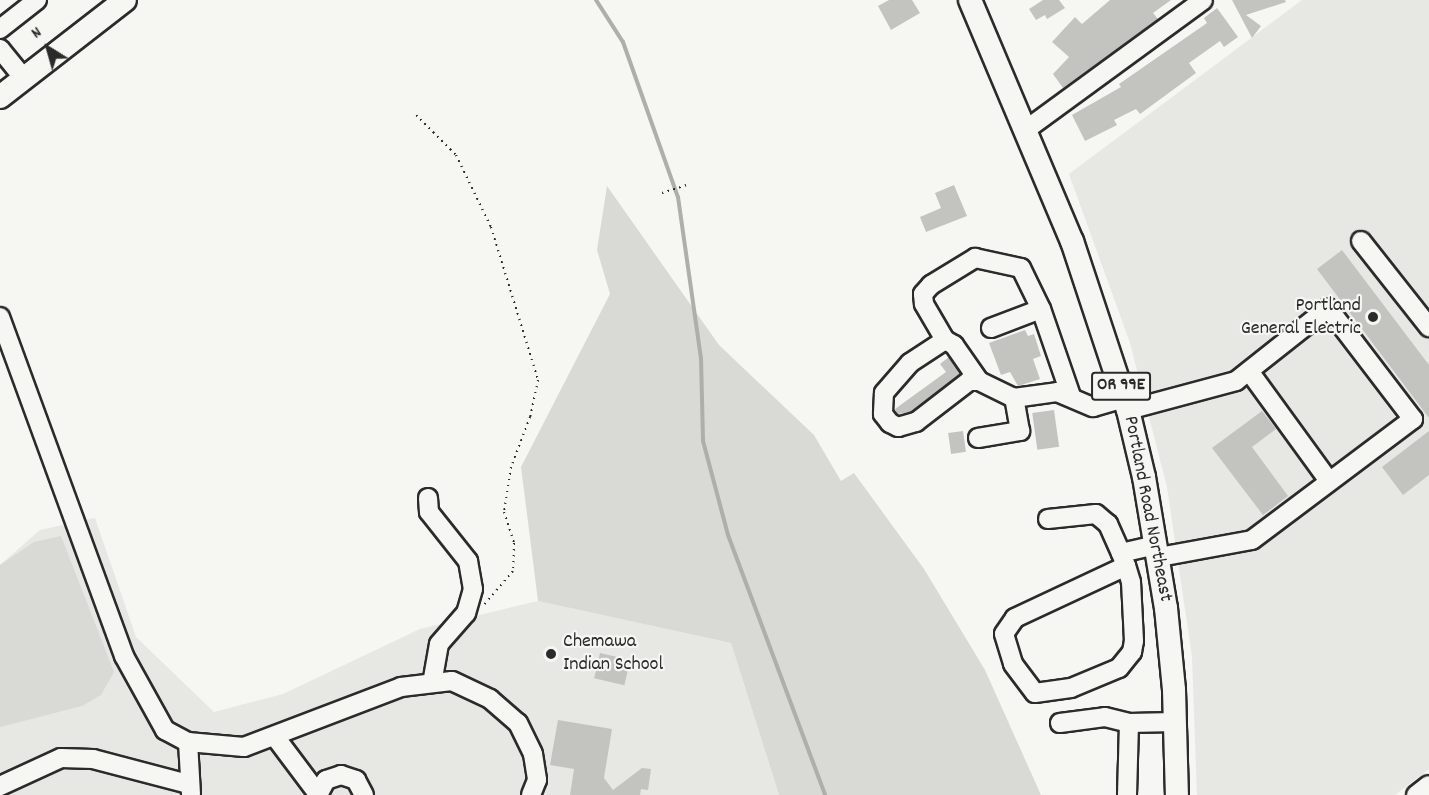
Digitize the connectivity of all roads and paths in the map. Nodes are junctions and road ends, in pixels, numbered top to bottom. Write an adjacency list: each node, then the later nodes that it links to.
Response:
1 (37, 0): 5 (street)
2 (970, 0): 10 (main road, Portland Road Northeast / OR 99E)
3 (1203, 0): 10 (street)
4 (120, 2): 7 (main road)
5 (0, 29)
6 (0, 49): 7 (street)
7 (24, 79): 8 (main road)
8 (0, 97)
9 (416, 115): 30 (path)
10 (1027, 129): 23 (main road, Portland Road Northeast / OR 99E)
11 (687, 185): 12 (path)
12 (662, 193)
13 (1361, 241): 16 (street)
14 (1041, 309): 17 (street); 18 (street); 21 (street)
15 (0, 318): 36 (street)
16 (1429, 327)
17 (991, 328)
18 (945, 340): 20 (street); 20 (street)
19 (1249, 371): 23 (street); 25 (street); 25 (street)
20 (979, 381): 22 (street)
21 (1071, 396): 22 (street); 23 (street)
22 (1014, 398): 24 (street)
23 (1126, 404): 28 (main road, Portland Road Northeast / OR 99E)
24 (978, 438)
25 (1329, 481): 28 (street)
26 (428, 498): 30 (street)
27 (1048, 519): 29 (street)
28 (1158, 551): 29 (street); 32 (main road, Portland Road Northeast / OR 99E)
29 (1124, 560): 29 (street)
30 (466, 613): 31 (street)
31 (432, 682): 35 (street); 42 (street)
32 (1175, 722): 34 (street); 44 (main road, Portland Road Northeast / OR 99E)
33 (1060, 723): 34 (street)
34 (1129, 723): 43 (street)
35 (276, 738): 36 (street); 40 (street)
36 (188, 742): 39 (street)
37 (1429, 785): 45 (street)
38 (0, 786): 39 (street)
39 (190, 789)
40 (318, 794): 41 (street)
41 (364, 795)
42 (531, 795)
43 (1127, 795)
44 (1178, 795)
45 (1416, 795)

